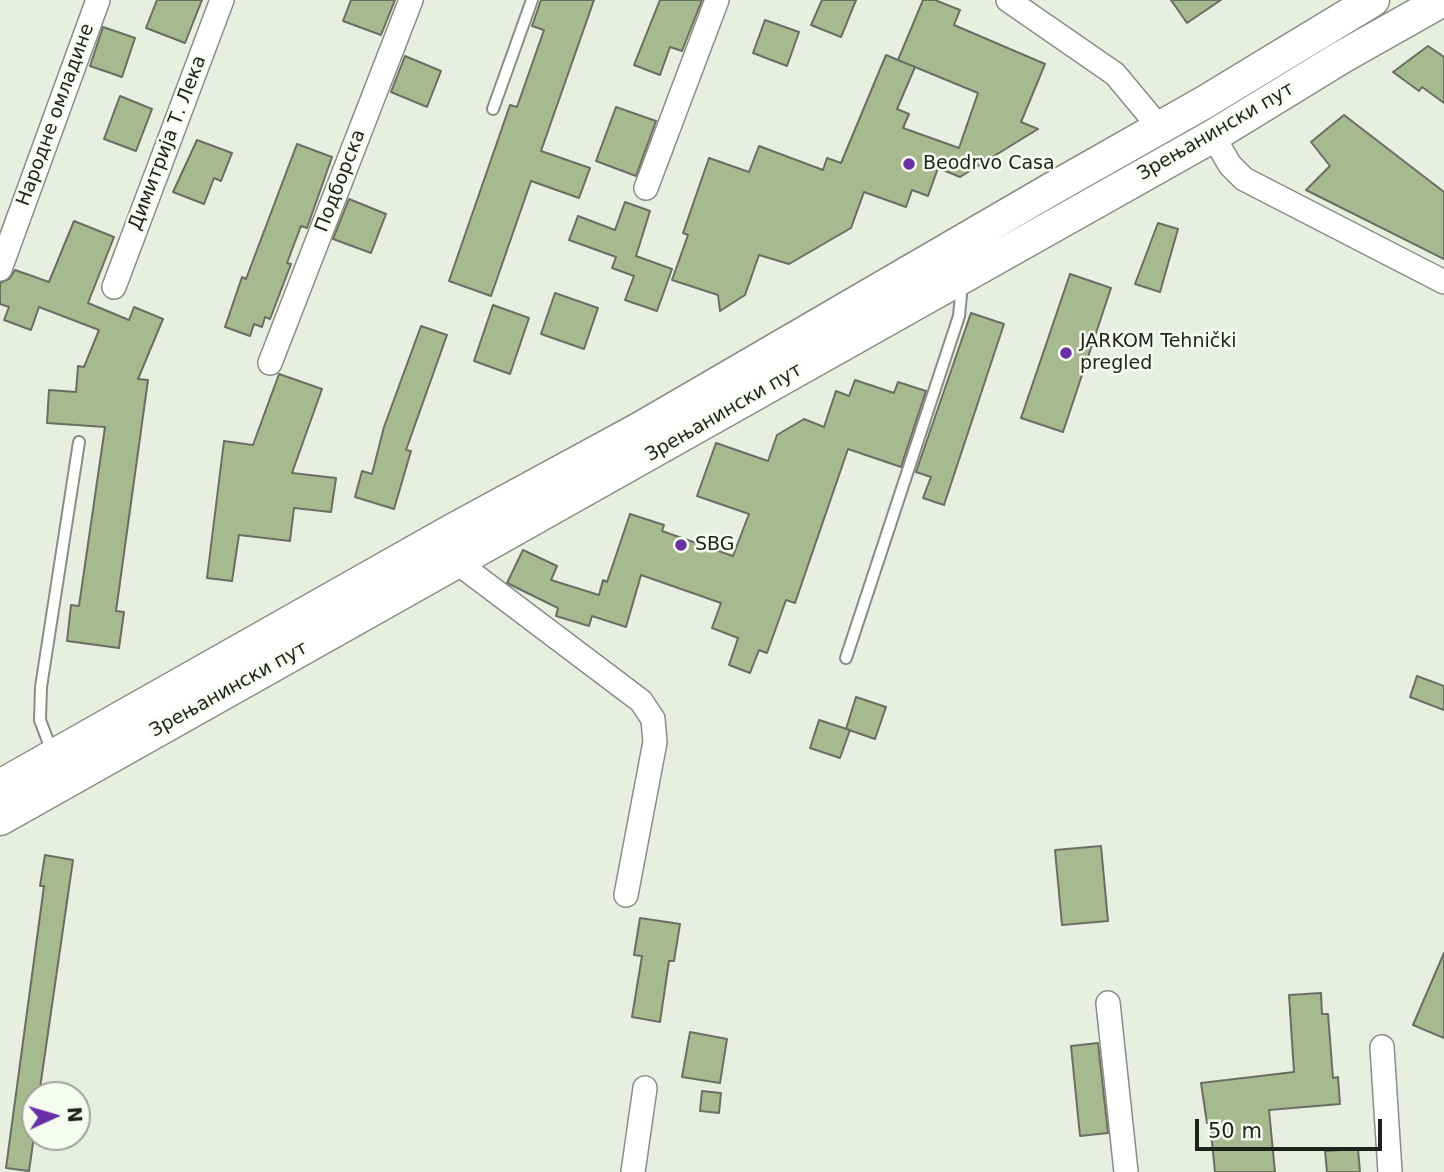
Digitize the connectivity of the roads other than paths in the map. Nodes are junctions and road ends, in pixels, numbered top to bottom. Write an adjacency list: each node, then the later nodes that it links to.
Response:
1 (98, 0): 13 (street, Народне омладине)
2 (222, 0): 16 (street, Димитрија Т. Лека)
3 (411, 0): 17 (street, Подборска)
4 (532, 0): 9 (lane)
5 (717, 0): 12 (street)
6 (1009, 0): 10 (street)
7 (1373, 0): 10 (main road, Зрењанински пут)
8 (1443, 0): 11 (main road, Зрењанински пут)
9 (493, 109)
10 (1160, 128): 21 (main road, Зрењанински пут)
11 (1213, 136): 14 (main road, Зрењанински пут); 15 (street)
12 (646, 188)
13 (0, 270)
14 (961, 278): 19 (main road, Зрењанински пут); 20 (lane)
15 (1444, 282)
16 (114, 287)
17 (270, 363)
18 (79, 442): 21 (lane)
19 (458, 563): 23 (main road, Зрењанински пут); 24 (street)
20 (846, 658)
21 (54, 756): 22 (main road, Зрењанински пут)
22 (0, 786)
23 (0, 819)
24 (626, 895)
25 (1108, 1003): 29 (street)
26 (1382, 1048): 30 (street)
27 (645, 1088): 28 (street)
28 (633, 1172)
29 (1125, 1172)
30 (1390, 1172)

